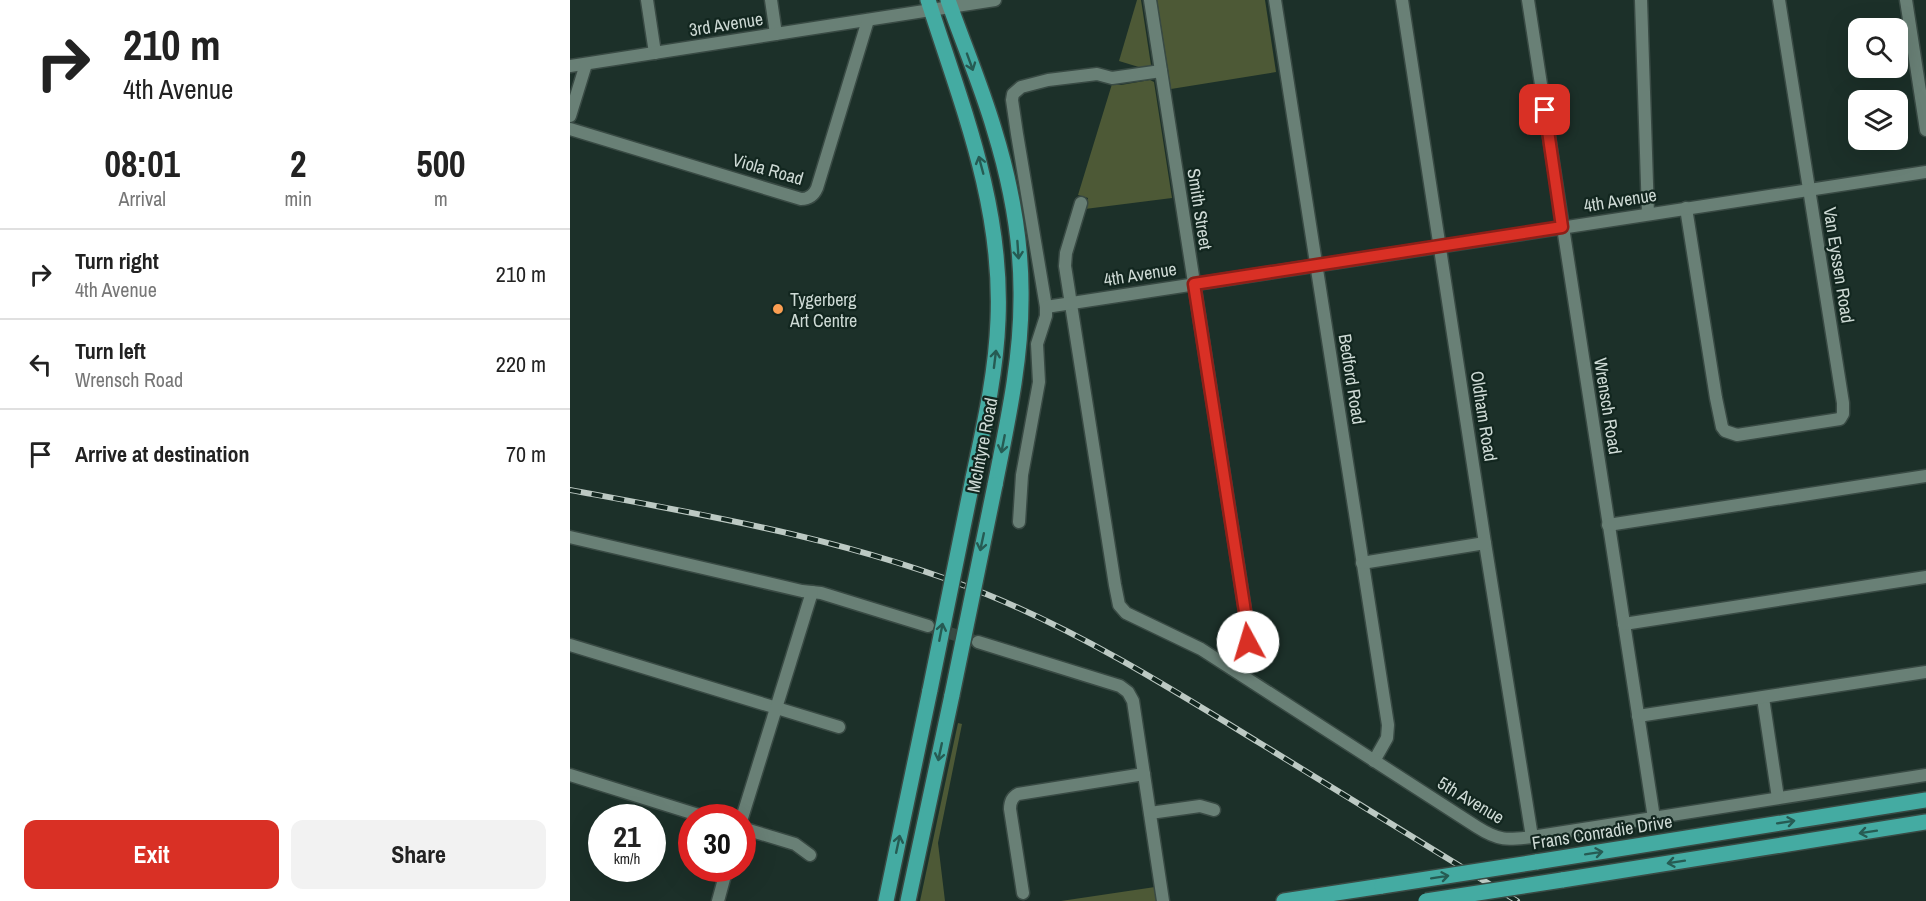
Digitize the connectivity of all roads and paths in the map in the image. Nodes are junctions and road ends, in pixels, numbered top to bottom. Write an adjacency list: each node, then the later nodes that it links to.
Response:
1 (647, 0): 15 (street)
2 (771, 0): 14 (street)
3 (995, 0): 11 (street, 3rd Avenue)
4 (1150, 0): 18 (street, Smith Street)
5 (1275, 0): 29 (street, Bedford Road)
6 (1402, 0): 28 (street, Oldham Road)
7 (1528, 0): 27 (street, Wrensch Road)
8 (1641, 0): 26 (street)
9 (1779, 0): 23 (street, Van Eyssen Road)
10 (1906, 0): 21 (street)
11 (950, 4): 12 (street, 3rd Avenue); 70 (main road, McIntyre Road, one-way to 70, bridge)
12 (929, 5): 13 (street, 3rd Avenue); 69 (main road, McIntyre Road, one-way to 12, bridge)
13 (868, 20): 14 (street, 3rd Avenue); 20 (street, Viola Road)
14 (777, 34): 15 (street, 3rd Avenue)
15 (655, 53): 16 (street, 3rd Avenue)
16 (586, 64): 17 (street, 3rd Avenue); 19 (street)
17 (570, 66)
18 (1161, 71): 30 (street, Smith Street); 32 (street)
19 (570, 116)
20 (570, 129)
21 (1926, 130)
22 (1926, 172): 23 (street, 4th Avenue)
23 (1809, 190): 25 (street, 4th Avenue); 25 (street, Van Eyssen Road)
24 (1081, 203): 31 (street)
25 (1686, 208): 26 (street, 4th Avenue)
26 (1648, 214): 27 (street, 4th Avenue)
27 (1562, 227): 28 (street, 4th Avenue); 35 (street, Wrensch Road)
28 (1440, 246): 29 (street, 4th Avenue); 37 (street, Oldham Road)
29 (1317, 265): 30 (street, 4th Avenue); 38 (street, Bedford Road)
30 (1194, 284): 31 (street, 4th Avenue); 45 (street, Smith Street)
31 (1071, 303): 32 (street, 4th Avenue); 45 (street, 5th Avenue)
32 (1046, 307): 34 (street)
33 (1926, 476): 35 (street)
34 (1019, 522)
35 (1608, 525): 41 (street, Wrensch Road)
36 (570, 537): 40 (street)
37 (1485, 543): 38 (street); 64 (street, Oldham Road)
38 (1362, 563): 51 (street, Bedford Road)
39 (1926, 577): 41 (street)
40 (812, 592): 42 (street); 48 (street)
41 (1624, 624): 49 (street, Wrensch Road)
42 (928, 626)
43 (978, 642): 52 (street)
44 (570, 645): 48 (street)
45 (1231, 668): 51 (street, 5th Avenue)
46 (1926, 672): 47 (street)
47 (1763, 698): 49 (street); 55 (street)
48 (776, 708): 50 (street); 57 (street)
49 (1638, 716): 61 (street, Wrensch Road)
50 (839, 727)
51 (1374, 761): 64 (street, 5th Avenue)
52 (1144, 774): 60 (street); 67 (street)
53 (570, 775): 58 (street)
54 (1926, 776): 55 (street, 5th Avenue)
55 (1778, 798): 61 (street, 5th Avenue)
56 (1926, 800): 72 (main road, Frans Conradie Drive, one-way to 56, bridge)
57 (746, 804)
58 (678, 809)
59 (1214, 810): 60 (street)
60 (1150, 813): 71 (street)
61 (1654, 818): 64 (street, 5th Avenue)
62 (1926, 822): 73 (main road, one-way to 73, bridge)
63 (756, 832): 65 (street)
64 (1532, 837)
65 (810, 855)
66 (723, 882): 68 (street)
67 (1023, 893)
68 (718, 901)
69 (886, 901)
70 (908, 901)
71 (1163, 901)
72 (1284, 901)
73 (1426, 901)

